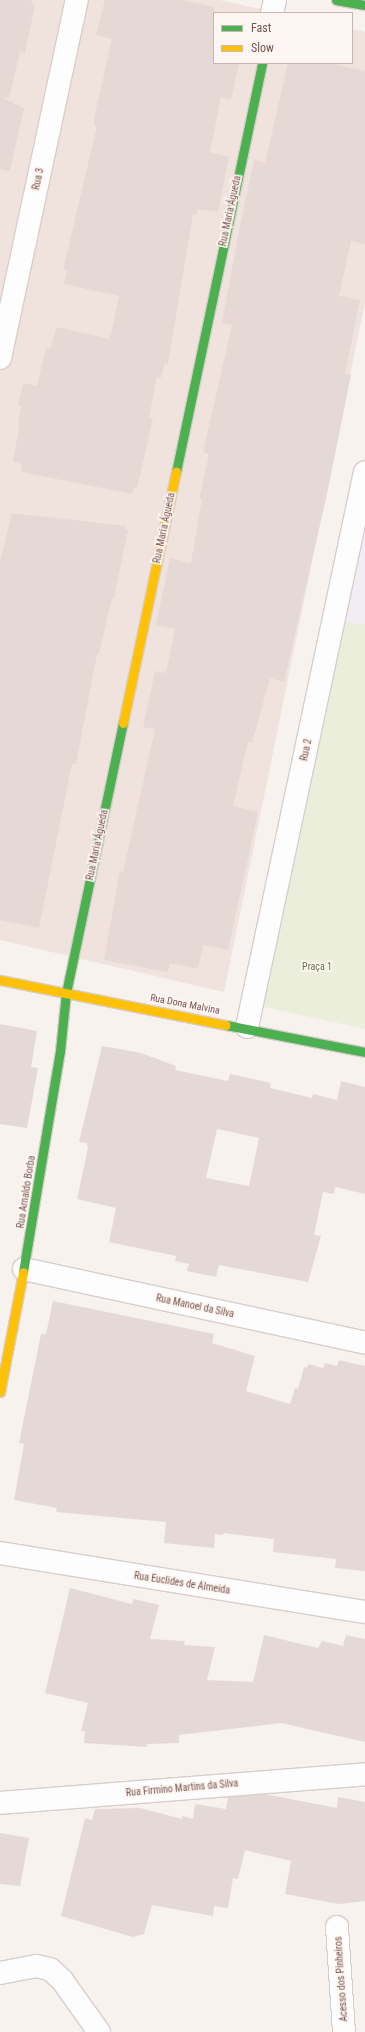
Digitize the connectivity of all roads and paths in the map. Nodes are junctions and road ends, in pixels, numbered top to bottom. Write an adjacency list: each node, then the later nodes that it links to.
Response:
1 (77, 0): 7 (street, Rua 3)
2 (275, 0): 5 (street)
3 (336, 0): 4 (street)
4 (365, 5)
5 (272, 12)
6 (262, 64): 10 (street, Rua Maria Águeda)
7 (0, 358)
8 (365, 472): 11 (street, Rua 2)
9 (0, 980): 10 (street, Rua Dona Malvina)
10 (66, 993): 11 (street, Rua Dona Malvina); 13 (street, Rua Arnaldo Borba)
11 (246, 1028): 12 (street, Rua Dona Malvina)
12 (365, 1052)
13 (24, 1268): 14 (street, Rua Manoel da Silva); 15 (street, Rua Arnaldo Borba)
14 (365, 1343)
15 (0, 1392)
16 (0, 1553): 17 (street, Rua Euclides de Almeida)
17 (365, 1612)
18 (365, 1774): 19 (street, Rua Firmino Martins da Silva)
19 (0, 1803)
20 (338, 1927): 23 (street, Acesso dos Pinheiros)
21 (0, 1973): 22 (street)
22 (99, 2032)
23 (344, 2032)

